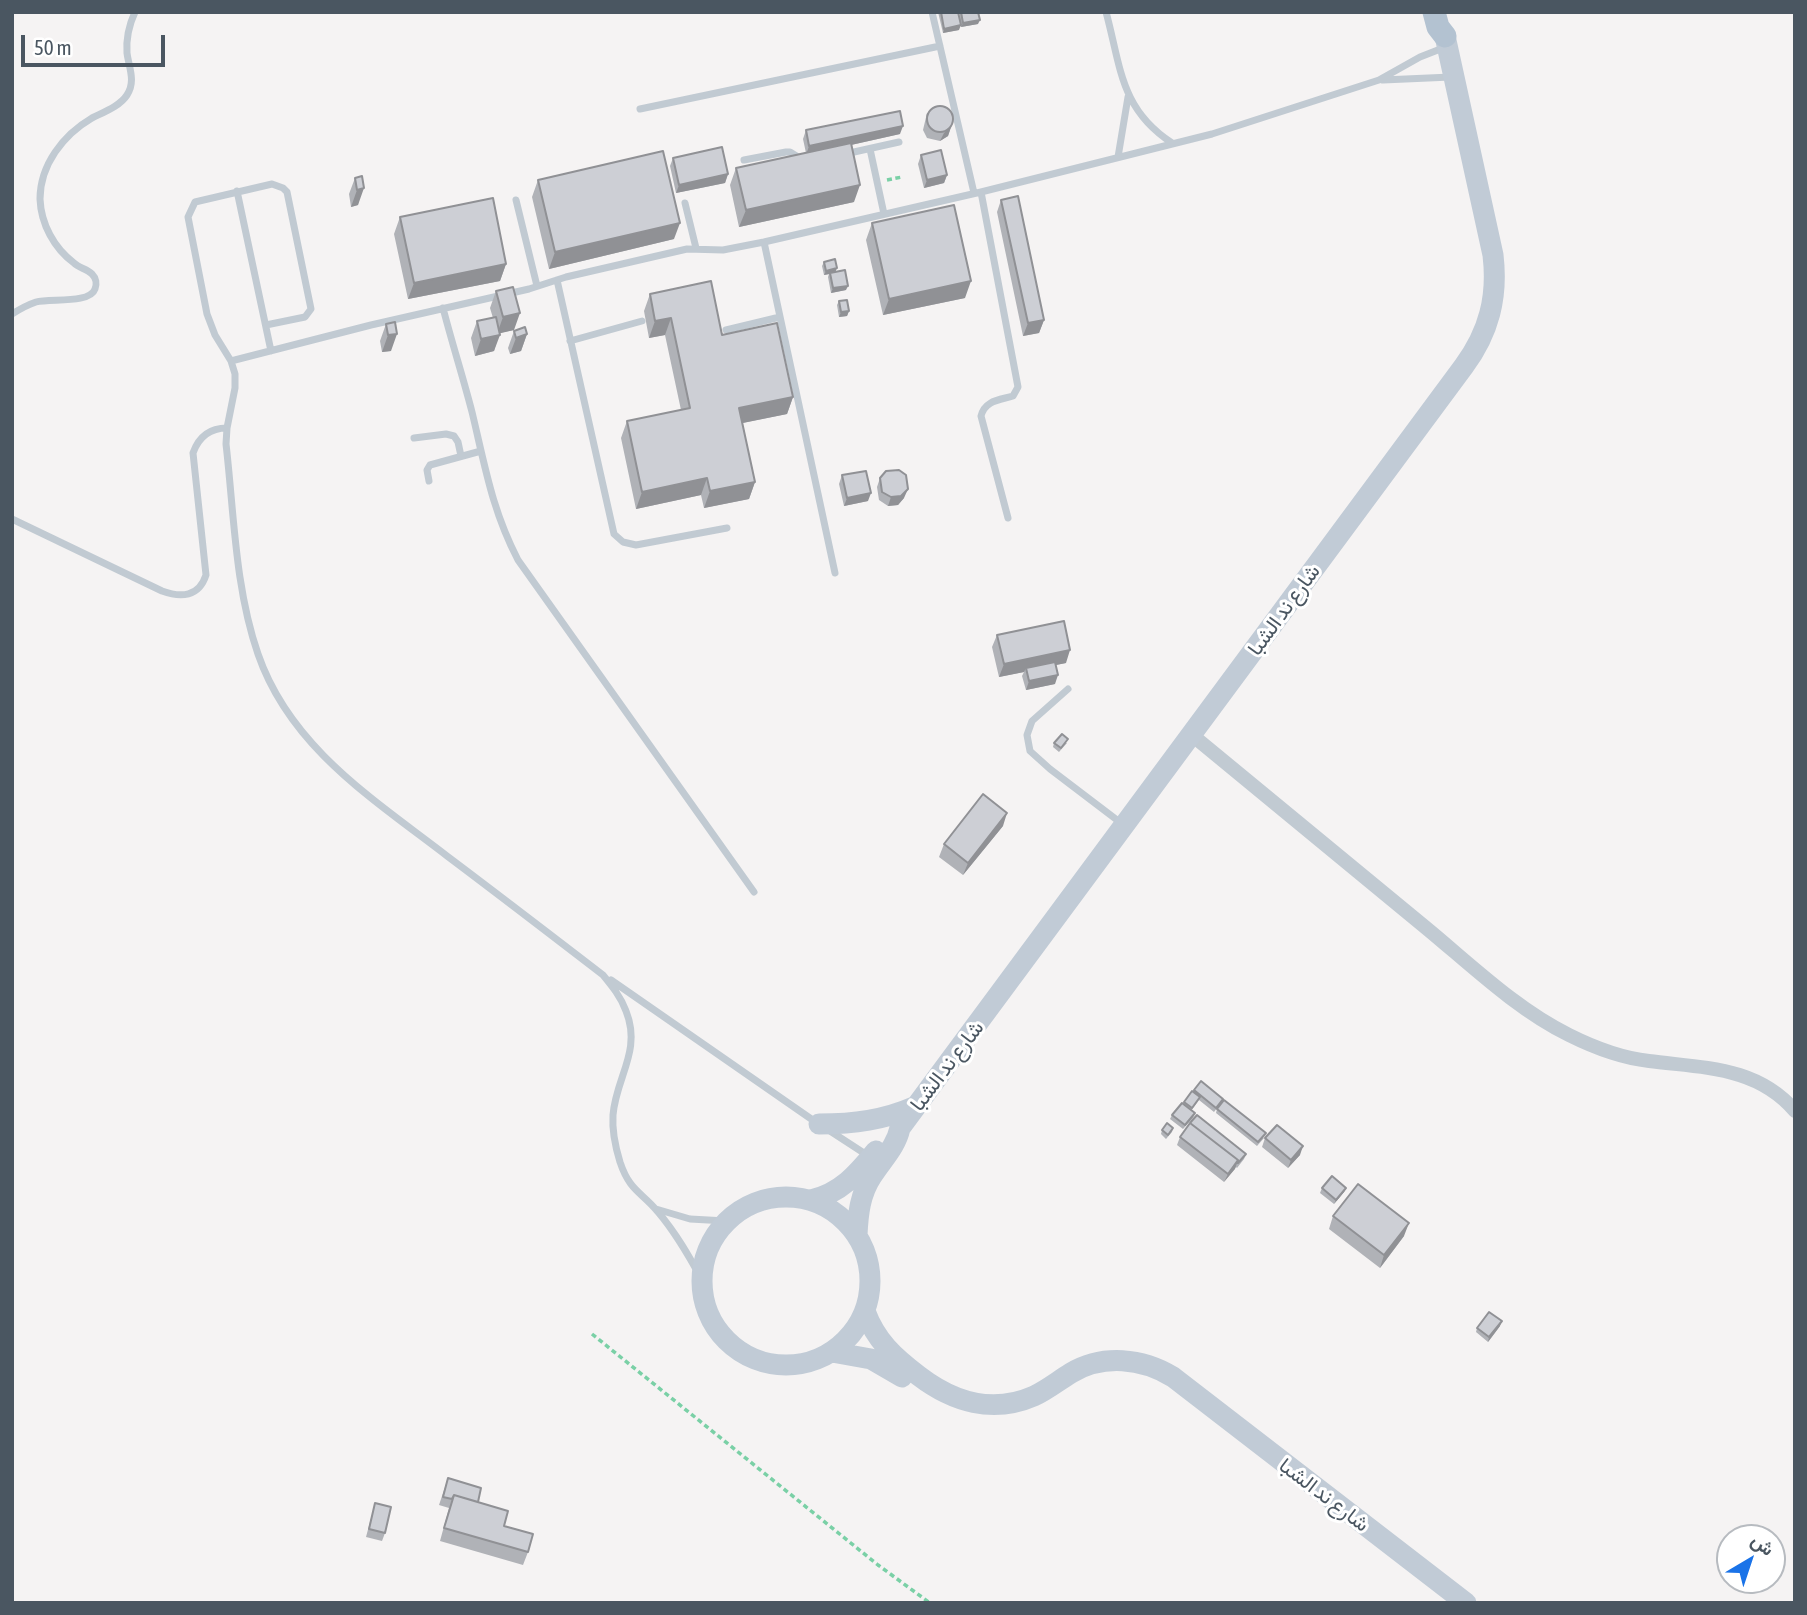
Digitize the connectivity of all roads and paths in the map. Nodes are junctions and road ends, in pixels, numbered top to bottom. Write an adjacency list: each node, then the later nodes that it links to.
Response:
1 (135, 12): 29 (lane)
2 (932, 12): 7 (lane)
3 (1106, 12): 10 (lane)
4 (1434, 12): 6 (main road)
5 (1446, 12): 6 (main road)
6 (1446, 42): 8 (main road, شارع ند الشبا); 9 (lane)
7 (940, 46): 11 (lane); 20 (lane)
8 (1453, 77): 9 (lane); 47 (main road, شارع ند الشبا)
9 (1378, 80): 13 (lane)
10 (1128, 96): 13 (lane); 16 (lane)
11 (640, 109)
12 (899, 142): 14 (lane)
13 (1172, 144): 16 (lane)
14 (870, 149): 15 (lane); 23 (lane)
15 (835, 156)
16 (1118, 157): 20 (lane)
17 (744, 160): 18 (lane)
18 (812, 162)
19 (237, 191): 32 (lane); 32 (lane); 36 (lane)
20 (977, 192): 23 (lane); 42 (lane)
21 (516, 200): 27 (lane)
22 (685, 202): 25 (lane)
23 (884, 214): 24 (lane)
24 (764, 242): 25 (lane); 30 (lane)
25 (696, 248): 26 (lane)
26 (557, 280): 27 (lane); 34 (lane)
27 (537, 286): 28 (lane)
28 (443, 308): 35 (lane); 39 (lane)
29 (12, 314)
30 (780, 317): 33 (lane); 45 (lane)
31 (642, 321): 34 (lane)
32 (266, 325): 35 (lane)
33 (726, 330)
34 (570, 341): 44 (lane)
35 (271, 351): 36 (lane)
36 (231, 361): 37 (lane)
37 (227, 428): 43 (lane); 50 (lane)
38 (414, 438): 40 (lane)
39 (481, 451): 40 (lane); 49 (lane)
40 (461, 456): 41 (lane)
41 (429, 481)
42 (1007, 518)
43 (12, 519)
44 (727, 528)
45 (835, 573)
46 (1068, 689): 48 (lane)
47 (1192, 735): 48 (main road, شارع ند الشبا); 52 (street)
48 (1124, 826): 51 (main road, شارع ند الشبا)
49 (754, 892)
50 (603, 975): 53 (lane); 57 (lane)
51 (918, 1105): 53 (main road); 54 (main road, شارع ند الشبا)
52 (1795, 1111)
53 (819, 1124): 55 (lane)
54 (900, 1128): 55 (main road, شارع ند الشبا); 59 (main road, شارع ند الشبا)
55 (870, 1157): 56 (main road, شارع ند الشبا)
56 (811, 1200): 58 (main road); 59 (main road)
57 (656, 1209): 58 (lane); 60 (lane)
58 (726, 1221): 60 (main road)
59 (857, 1235): 61 (main road)
60 (702, 1280): 63 (main road)
61 (865, 1311): 63 (main road); 64 (main road, شارع ند الشبا)
62 (592, 1334): 65 (path)
63 (832, 1352): 64 (main road, شارع ند الشبا)
64 (1182, 1387): 66 (main road, شارع ند الشبا)
65 (930, 1603)
66 (1466, 1603)

